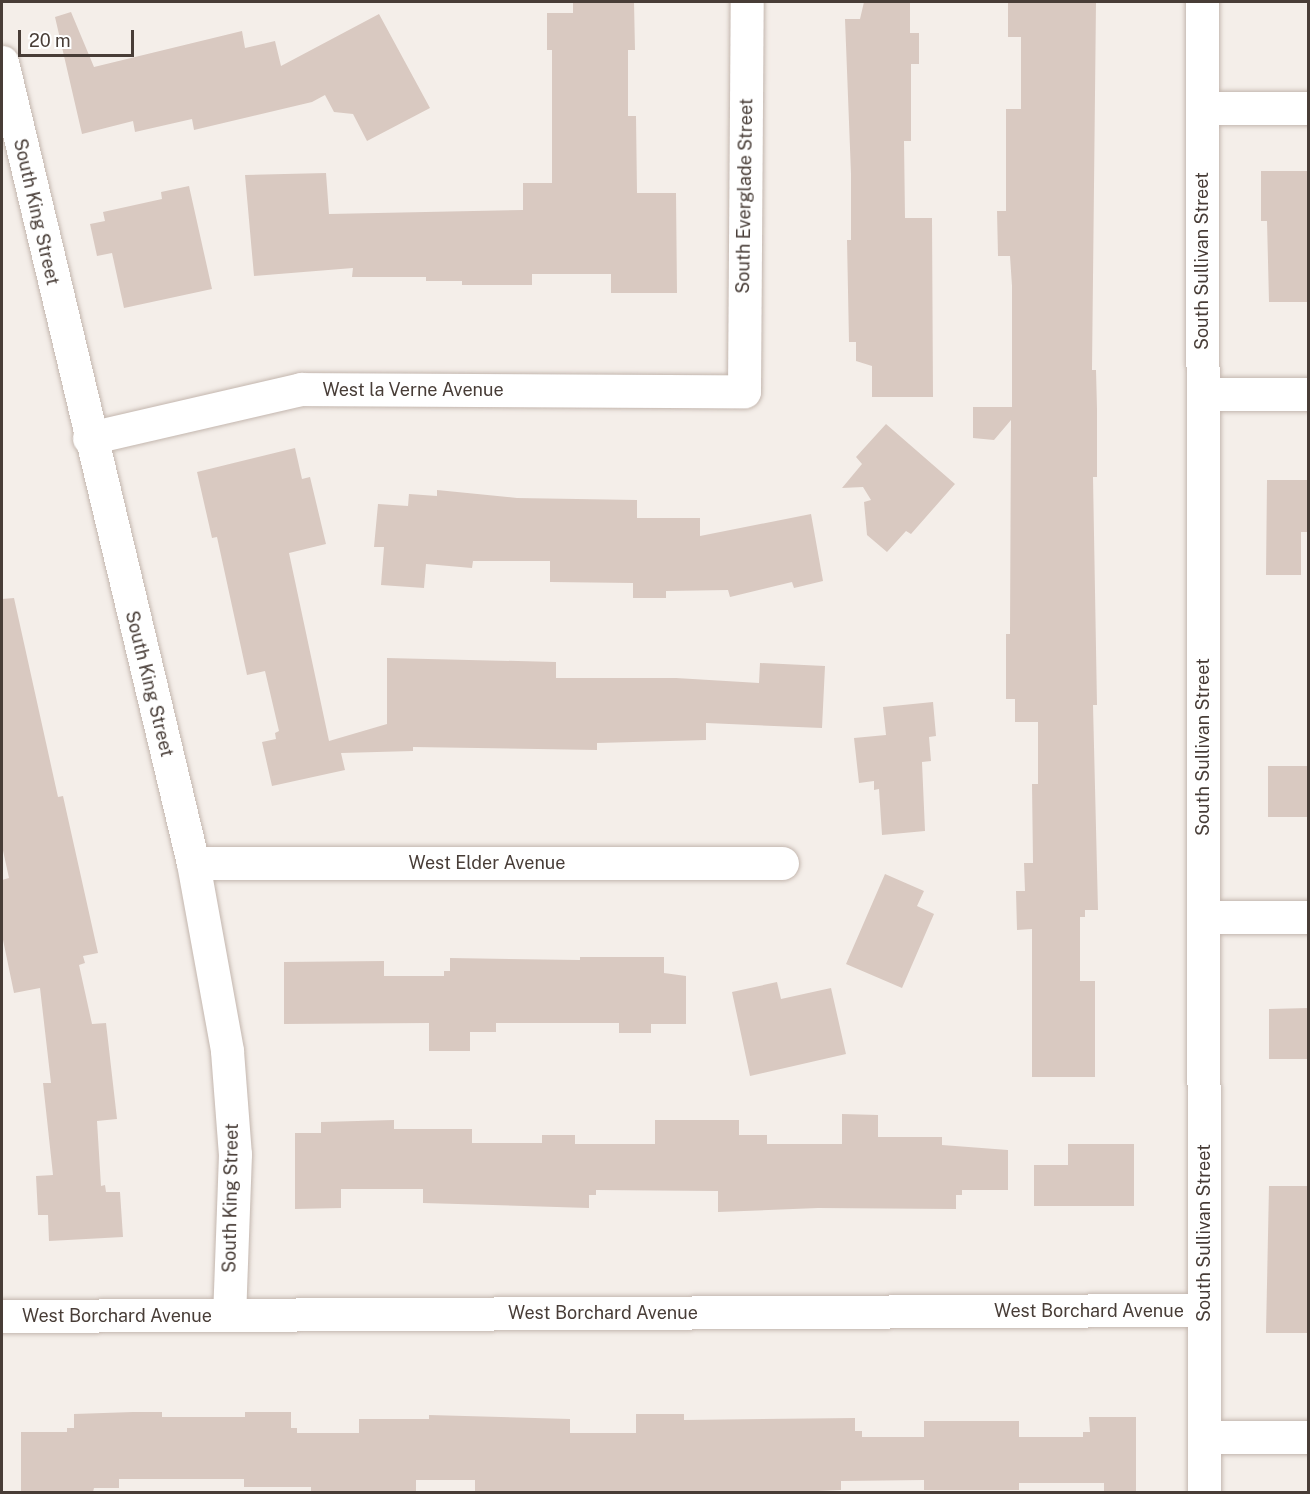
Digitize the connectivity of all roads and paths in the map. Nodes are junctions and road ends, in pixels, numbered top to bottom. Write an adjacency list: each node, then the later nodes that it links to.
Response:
1 (747, 2): 6 (street, South Everglade Street)
2 (1202, 2): 4 (street, South Sullivan Street)
3 (2, 62): 9 (street, South King Street)
4 (1202, 108): 5 (street); 7 (street, South Sullivan Street)
5 (1308, 108)
6 (744, 391): 9 (street, West la Verne Avenue)
7 (1203, 394): 8 (street); 12 (street, South Sullivan Street)
8 (1308, 394)
9 (89, 438): 10 (street, South King Street)
10 (193, 863): 11 (street, West Elder Avenue); 15 (street, South King Street)
11 (782, 863)
12 (1203, 916): 13 (street); 14 (street, South Sullivan Street)
13 (1308, 917)
14 (1204, 1310): 15 (street, West Borchard Avenue); 17 (street, South Sullivan Street)
15 (229, 1315): 16 (street, West Borchard Avenue)
16 (2, 1316)
17 (1204, 1437): 18 (street); 19 (street, South Sullivan Street)
18 (1308, 1437)
19 (1204, 1492)

